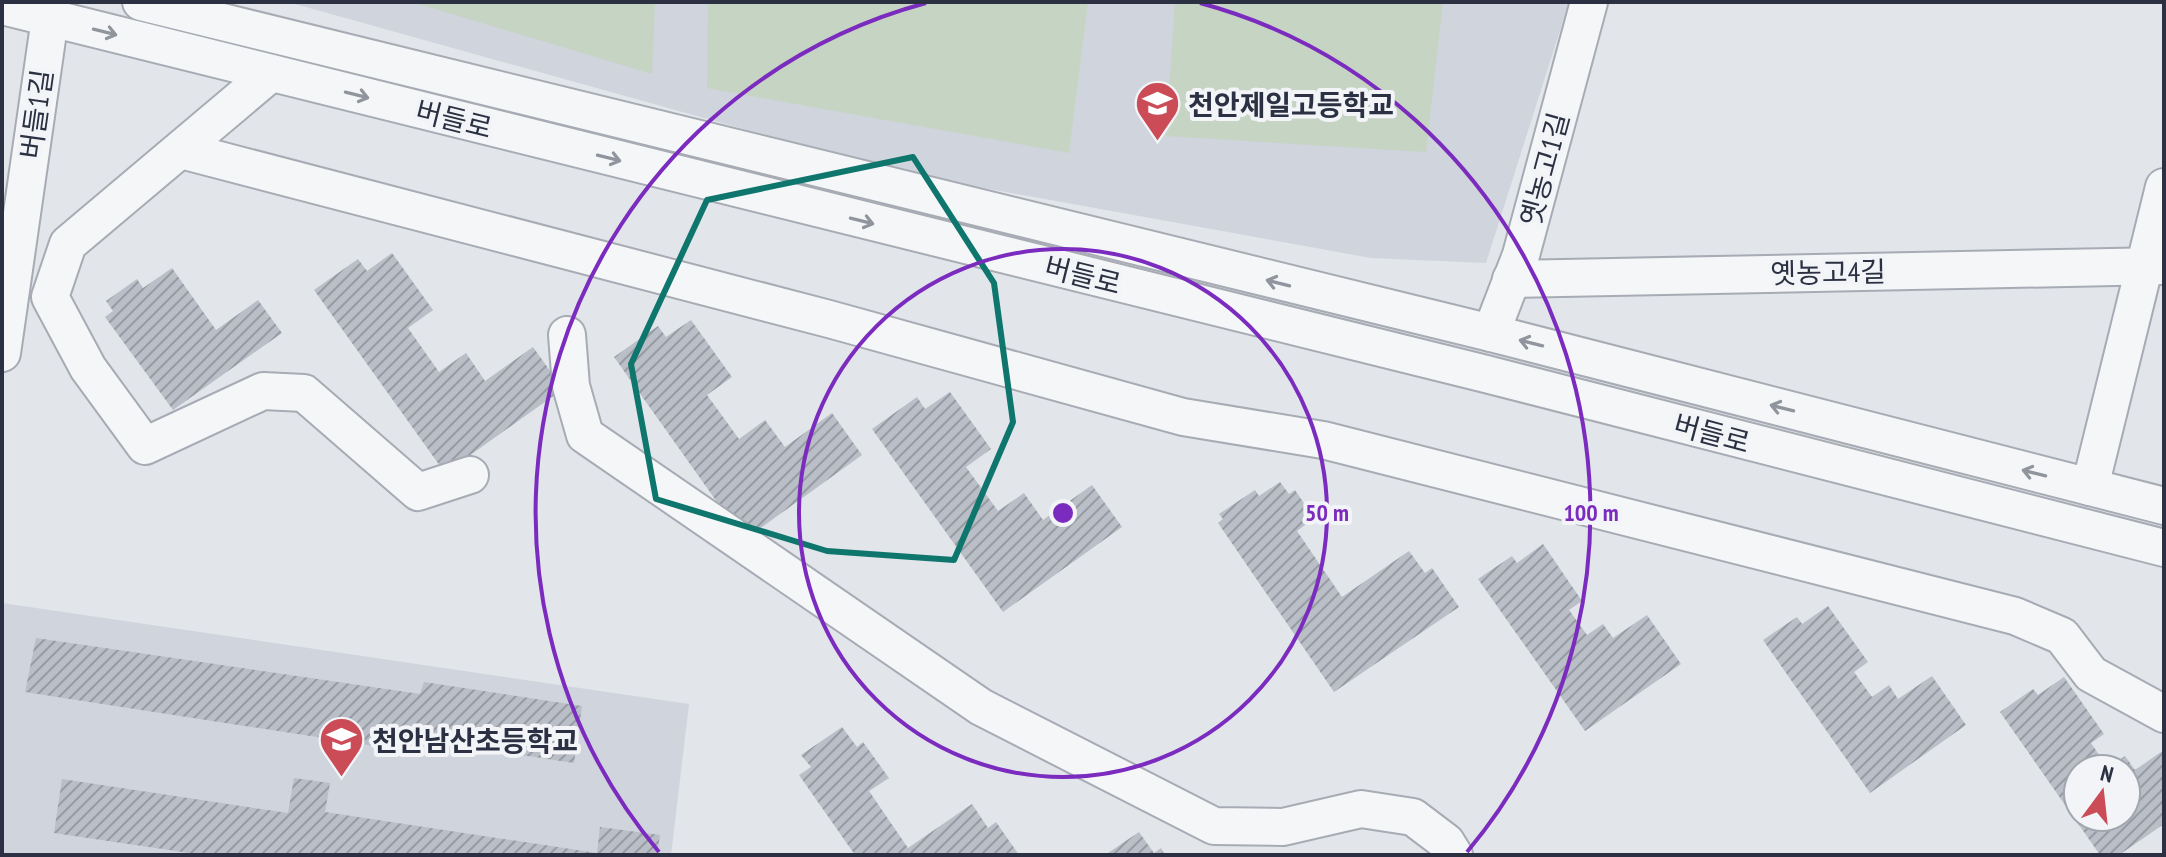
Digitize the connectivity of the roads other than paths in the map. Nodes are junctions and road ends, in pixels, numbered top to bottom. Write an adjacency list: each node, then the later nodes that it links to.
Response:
1 (141, 2): 10 (street, 버들로, one-way to 1)
2 (1589, 2): 9 (street, 옛농고1길)
3 (2, 6): 4 (street, 버들로)
4 (50, 18): 5 (street, 버들로, one-way to 5); 12 (street, 버들1길)
5 (271, 73): 6 (street); 16 (street, 버들로, one-way to 16)
6 (181, 150): 13 (street); 17 (street)
7 (2164, 187): 8 (street)
8 (2154, 266): 9 (street, 옛농고4길); 14 (street)
9 (1511, 279): 10 (street, 옛농고1길)
10 (1491, 333): 14 (street, 버들로, one-way to 10)
11 (567, 335): 18 (street)
12 (2, 349)
13 (470, 475)
14 (2090, 487): 15 (street, 버들로)
15 (2164, 506)
16 (2164, 548)
17 (2164, 714)
18 (1454, 855)

